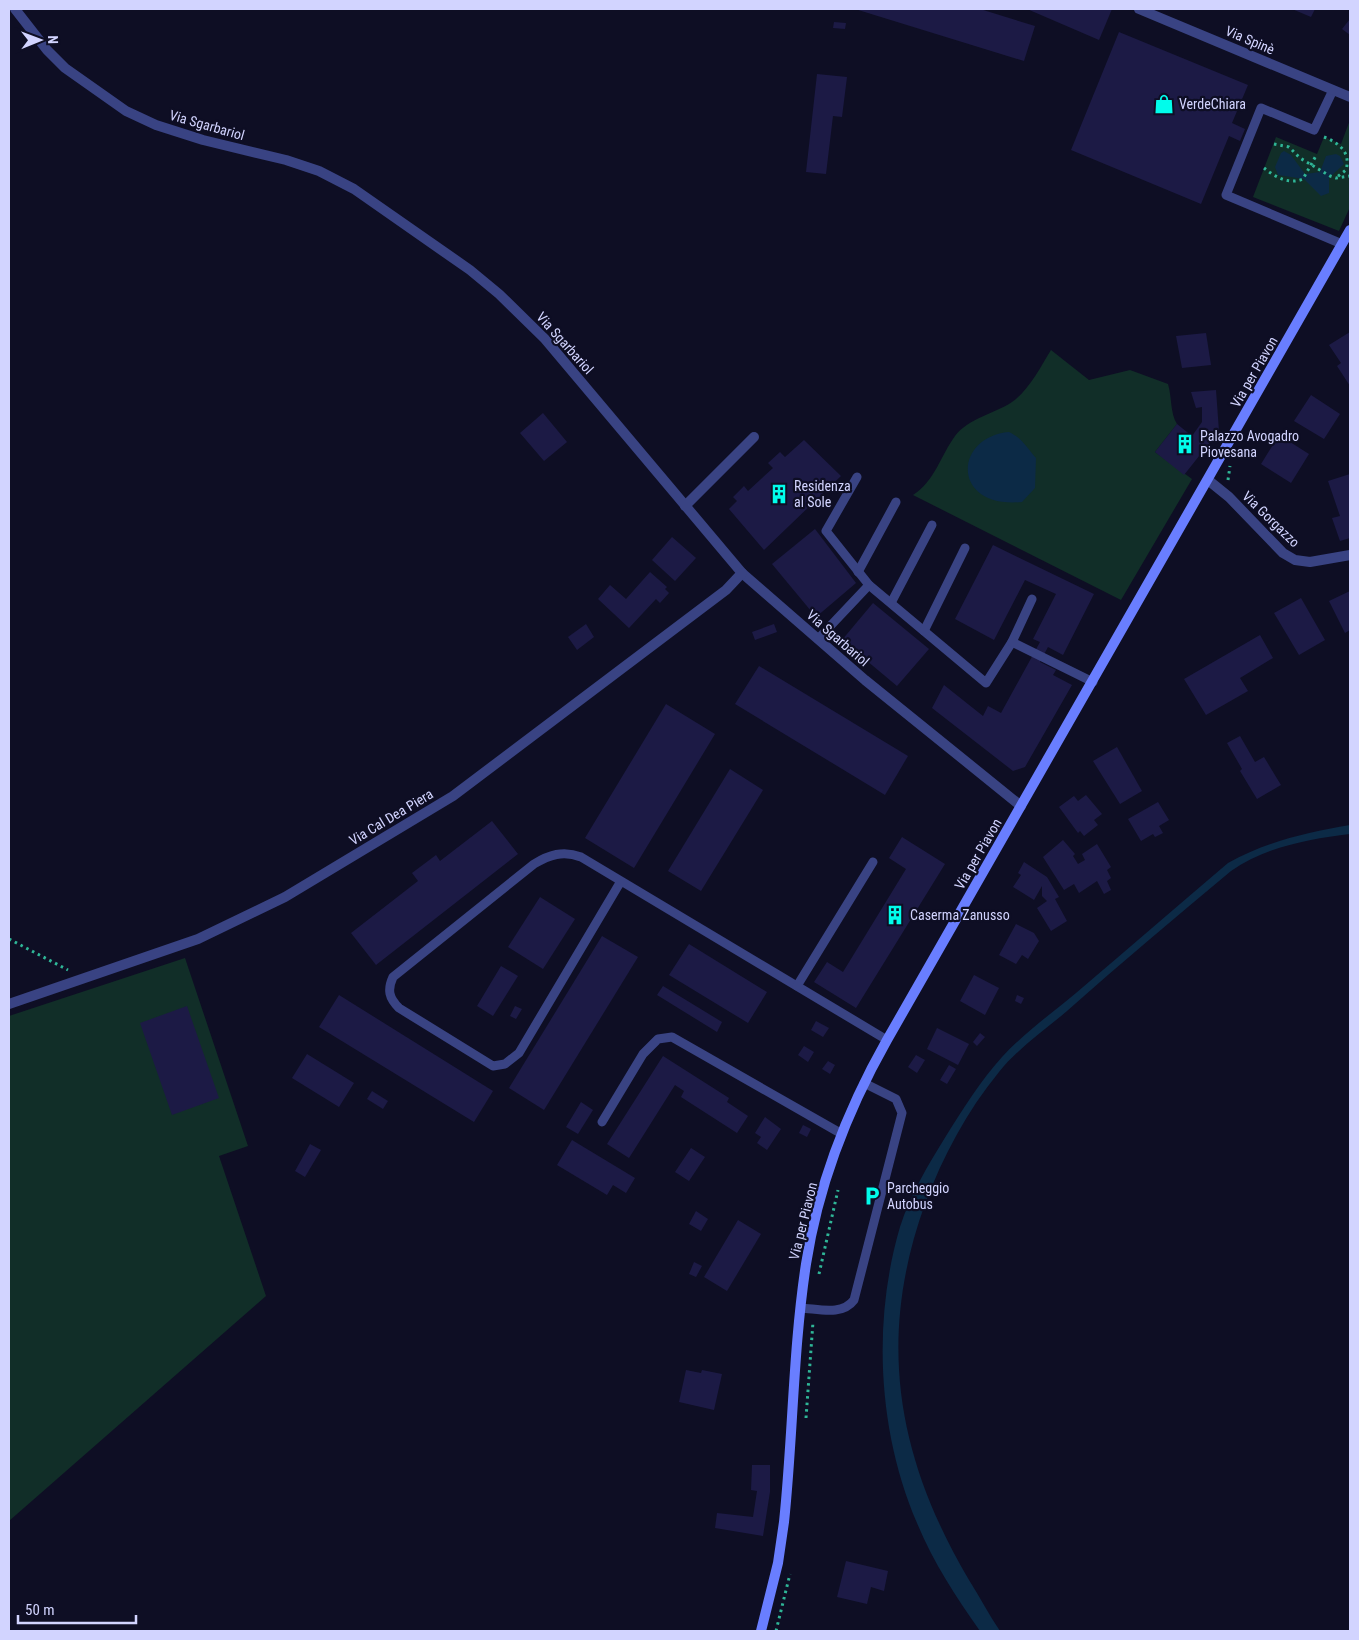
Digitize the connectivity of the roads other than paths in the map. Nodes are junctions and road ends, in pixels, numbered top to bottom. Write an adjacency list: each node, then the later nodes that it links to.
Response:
1 (16, 9): 11 (street, Via Sgarbariol)
2 (1140, 9): 3 (street, Via Spinè)
3 (1333, 90): 4 (street, Via Spinè); 6 (lane)
4 (1350, 97)
5 (1349, 234): 6 (street, Via per Piavon)
6 (1342, 244): 9 (street, Via per Piavon)
7 (754, 437): 11 (street)
8 (857, 477): 15 (lane)
9 (1208, 480): 14 (street, Via Gorgazzo); 23 (street, Via per Piavon)
10 (896, 502): 15 (lane)
11 (685, 506): 16 (street, Via Sgarbariol)
12 (932, 525): 19 (lane)
13 (965, 548): 20 (lane)
14 (1350, 555)
15 (858, 572): 17 (lane)
16 (742, 573): 21 (street, Via Sgarbariol); 28 (street, Via Cal Dea Piera)
17 (869, 585): 19 (lane); 21 (lane)
18 (1032, 599): 22 (lane)
19 (891, 603): 20 (lane)
20 (924, 631): 22 (lane)
21 (818, 638): 24 (street, Via Sgarbariol)
22 (1012, 642): 23 (lane)
23 (1093, 682): 24 (street, Via per Piavon)
24 (1022, 806): 29 (street, Via per Piavon)
25 (873, 862): 27 (lane)
26 (621, 881): 26 (lane); 27 (lane)
27 (797, 986): 29 (lane)
28 (9, 1004)
29 (887, 1040): 30 (street, Via per Piavon)
30 (864, 1083): 32 (street, Via per Piavon); 33 (lane)
31 (602, 1122): 32 (lane)
32 (842, 1134): 33 (street, Via per Piavon)
33 (801, 1308): 34 (street, Via per Piavon)
34 (761, 1631)

